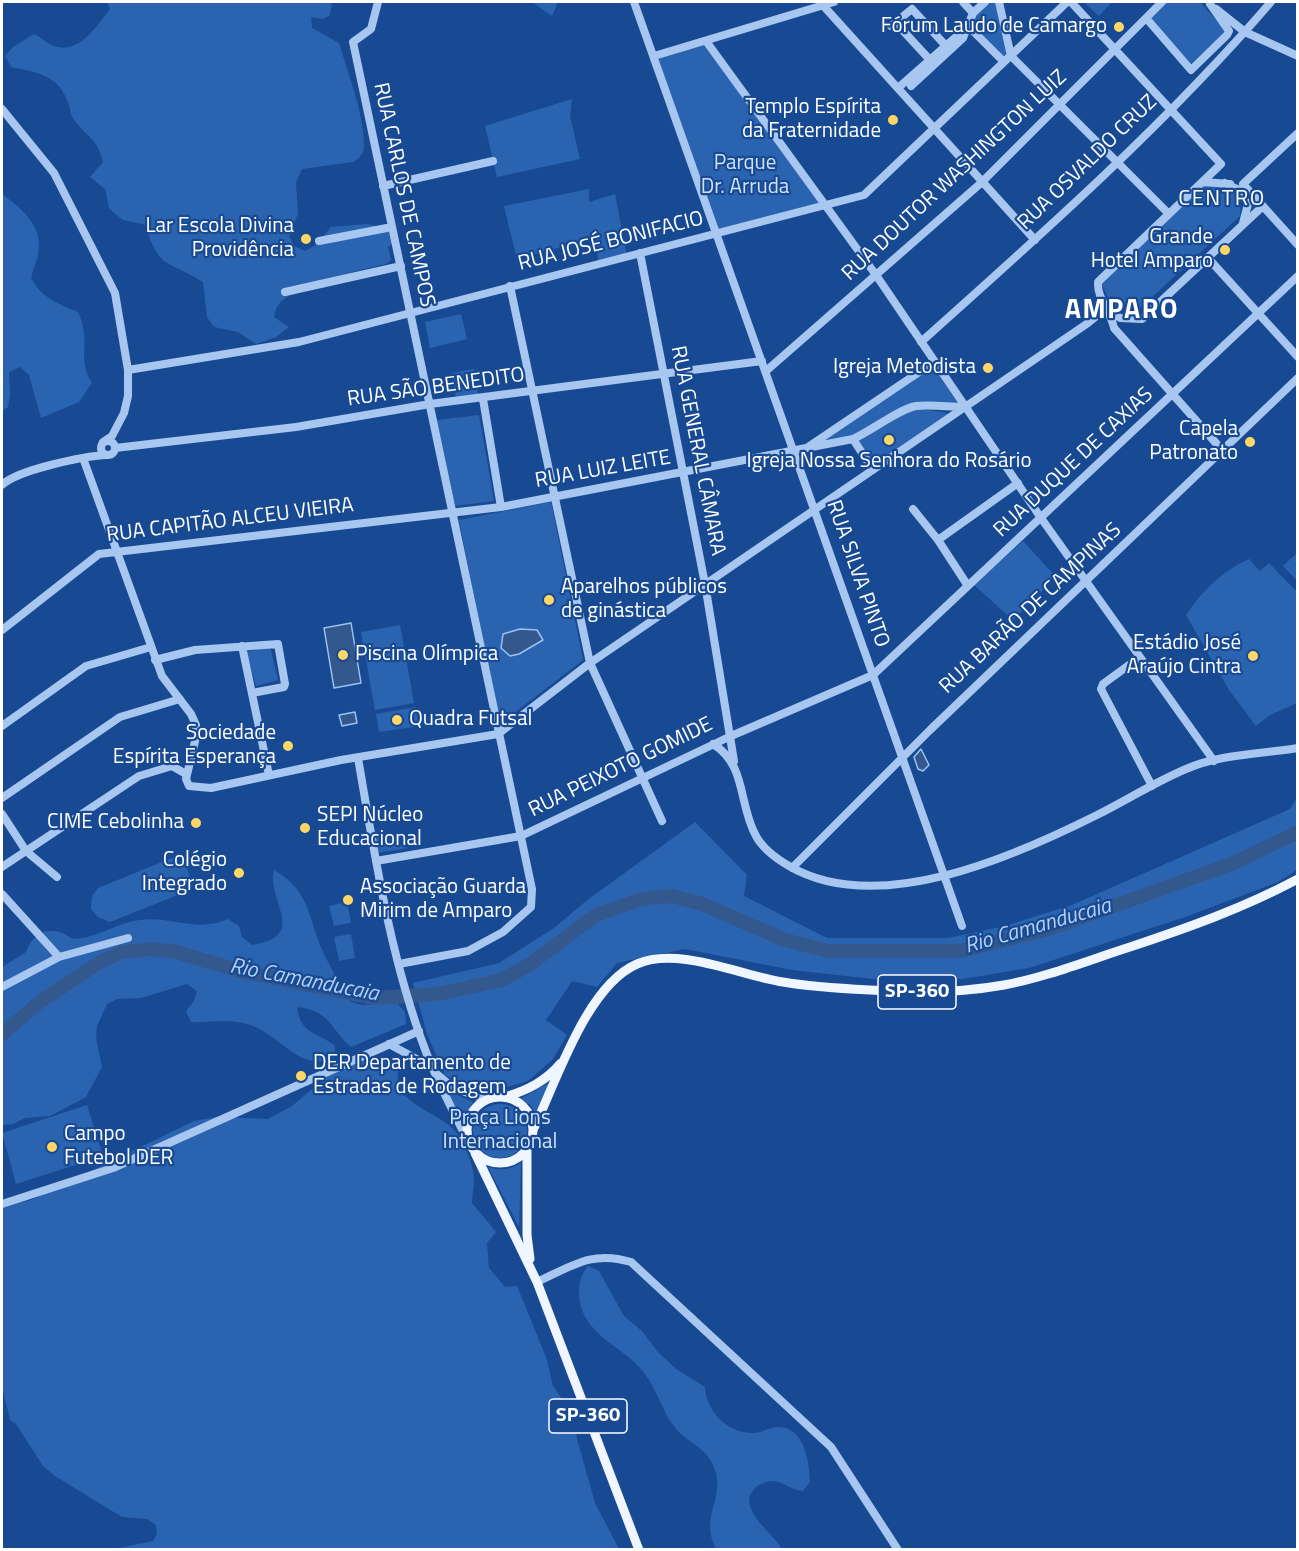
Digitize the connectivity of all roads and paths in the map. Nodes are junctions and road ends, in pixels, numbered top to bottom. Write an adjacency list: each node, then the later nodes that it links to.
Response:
1 (378, 2): 36 (street, RUA CARLOS DE CAMPOS)
2 (634, 2): 19 (street, RUA SILVA PINTO)
3 (834, 2): 10 (street)
4 (963, 2): 12 (street)
5 (985, 2): 12 (street)
6 (999, 2): 21 (street)
7 (1069, 2): 18 (street); 21 (street, RUA JOSÉ BONIFACIO)
8 (1162, 2): 13 (street, RUA DOUTOR WASHINGTON LUIZ)
9 (1271, 2): 15 (street, RUA OSVALDO CRUZ)
10 (821, 3): 16 (street); 24 (street)
11 (1208, 3): 13 (street); 15 (street)
12 (973, 13): 14 (street)
13 (1146, 18): 18 (street, RUA DOUTOR WASHINGTON LUIZ)
14 (968, 26): 17 (street); 21 (street); 23 (street)
15 (1245, 32): 20 (street); 26 (street, RUA OSVALDO CRUZ)
16 (706, 41): 19 (street); 37 (street)
17 (946, 46): 22 (street); 22 (street)
18 (1116, 50): 25 (street, RUA DOUTOR WASHINGTON LUIZ); 26 (street)
19 (654, 56): 42 (street, RUA SILVA PINTO)
20 (1298, 56)
21 (1008, 59): 25 (street); 28 (street, RUA JOSÉ BONIFACIO)
22 (930, 60): 24 (street)
23 (911, 86)
24 (898, 88): 28 (street)
25 (1060, 106): 31 (street); 32 (street, RUA DOUTOR WASHINGTON LUIZ)
26 (1170, 108): 31 (street, RUA OSVALDO CRUZ); 33 (street)
27 (2, 109): 61 (street)
28 (934, 130): 32 (street); 37 (street, RUA JOSÉ BONIFACIO)
29 (1298, 133): 35 (street)
30 (493, 161): 36 (street)
31 (1116, 162): 39 (street); 43 (street, RUA OSVALDO CRUZ)
32 (981, 183): 43 (street); 49 (street, RUA DOUTOR WASHINGTON LUIZ)
33 (1201, 183): 34 (street); 39 (street)
34 (1225, 183): 35 (street); 40 (street)
35 (1243, 184): 38 (street)
36 (383, 186): 41 (street, RUA CARLOS DE CAMPOS)
37 (825, 204): 42 (street, RUA JOSÉ BONIFACIO); 49 (street)
38 (1263, 206): 40 (street); 45 (street)
39 (1168, 214): 53 (street)
40 (1243, 225): 47 (street)
41 (392, 226): 44 (street); 48 (street, RUA CARLOS DE CAMPOS)
42 (717, 234): 46 (street, RUA JOSÉ BONIFACIO); 59 (street, RUA SILVA PINTO)
43 (1035, 240): 57 (street, RUA OSVALDO CRUZ)
44 (319, 241)
45 (1298, 245)
46 (640, 253): 51 (street, RUA JOSÉ BONIFACIO); 63 (street, RUA GENERAL CÂMARA)
47 (1208, 258): 55 (street); 56 (street)
48 (400, 266): 52 (street); 54 (street, RUA CARLOS DE CAMPOS)
49 (876, 275): 57 (street); 62 (street, RUA DOUTOR WASHINGTON LUIZ)
50 (1298, 276): 56 (street, RUA DUQUE DE CAXIAS)
51 (510, 286): 54 (street, RUA JOSÉ BONIFACIO); 65 (street)
52 (285, 292)
53 (1102, 301): 55 (street); 69 (street)
54 (411, 312): 61 (street, RUA JOSÉ BONIFACIO); 68 (street, RUA CARLOS DE CAMPOS)
55 (1111, 312): 66 (street)
56 (1259, 312): 58 (street); 66 (street, RUA DUQUE DE CAXIAS)
57 (921, 342): 60 (street)
58 (1298, 357)
59 (762, 361): 62 (street, RUA SILVA PINTO); 63 (street, RUA SÃO BENEDITO)
60 (934, 362): 69 (street); 73 (street)
61 (128, 370): 71 (street)
62 (766, 371): 75 (street, RUA SILVA PINTO)
63 (664, 374): 65 (street, RUA SÃO BENEDITO); 79 (street, RUA GENERAL CÂMARA)
64 (1298, 378): 74 (street, RUA BARÃO DE CAMPINAS)
65 (533, 392): 67 (street, RUA SÃO BENEDITO); 82 (street)
66 (1172, 396): 74 (street); 87 (street, RUA DUQUE DE CAXIAS)
67 (483, 399): 68 (street, RUA SÃO BENEDITO); 83 (street)
68 (430, 404): 71 (street, RUA SÃO BENEDITO); 86 (street, RUA CARLOS DE CAMPOS)
69 (965, 408): 70 (street); 78 (street); 81 (street)
70 (853, 439): 73 (street); 78 (street)
71 (113, 442): 72 (street); 76 (street)
72 (102, 444): 76 (street); 77 (street)
73 (804, 449): 75 (street, RUA LUIZ LEITE)
74 (1223, 451): 90 (street, RUA BARÃO DE CAMPINAS)
75 (794, 452): 79 (street, RUA LUIZ LEITE); 85 (street, RUA SILVA PINTO)
76 (107, 455): 77 (street)
77 (86, 457): 80 (street); 89 (street)
78 (873, 470): 85 (street)
79 (683, 473): 82 (street, RUA LUIZ LEITE); 91 (street, RUA GENERAL CÂMARA)
80 (2, 483)
81 (1018, 483): 87 (street); 88 (street)
82 (556, 497): 83 (street, RUA LUIZ LEITE); 98 (street)
83 (501, 507): 86 (street, RUA LUIZ LEITE)
84 (913, 509): 88 (street)
85 (816, 510): 91 (street); 99 (street, RUA SILVA PINTO)
86 (453, 513): 89 (street, RUA CAPITÃO ALCEU VIEIRA); 103 (street)
87 (1041, 518): 90 (street); 92 (street, RUA DUQUE DE CAXIAS)
88 (938, 540): 92 (street)
89 (117, 551): 93 (street, RUA CAPITÃO ALCEU VIEIRA); 95 (street)
90 (1087, 582): 96 (street); 107 (street, RUA BARÃO DE CAMPINAS)
91 (705, 584): 98 (street); 104 (street, RUA GENERAL CÂMARA)
92 (968, 586): 99 (street, RUA DUQUE DE CAXIAS)
93 (2, 630)
94 (242, 646): 97 (street); 100 (street); 100 (street)
95 (151, 647): 97 (street); 102 (street)
96 (1140, 657): 109 (street); 114 (street)
97 (155, 660): 101 (street)
98 (590, 663): 103 (street); 113 (street)
99 (873, 675): 104 (street, RUA PEIXOTO GOMIDE); 107 (street, RUA SILVA PINTO)
100 (252, 693): 112 (street)
101 (180, 699): 111 (street); 115 (street)
102 (2, 726)
103 (498, 734): 108 (street); 118 (street)
104 (731, 736): 105 (street, RUA PEIXOTO GOMIDE); 110 (street, RUA GENERAL CÂMARA)
105 (713, 744): 110 (street); 113 (street, RUA PEIXOTO GOMIDE)
106 (1298, 748): 109 (street, RUA GENERAL CÂMARA)
107 (903, 757): 122 (street, RUA BARÃO DE CAMPINAS); 123 (street, RUA SILVA PINTO)
108 (358, 758): 112 (street); 120 (street)
109 (1214, 761): 114 (street, RUA GENERAL CÂMARA)
110 (734, 763): 122 (street, RUA GENERAL CÂMARA)
111 (186, 774): 112 (street); 119 (street)
112 (269, 775)
113 (642, 779): 117 (street); 118 (street, RUA PEIXOTO GOMIDE)
114 (1152, 786): 123 (street, RUA GENERAL CÂMARA)
115 (2, 798)
116 (2, 814): 119 (street)
117 (662, 821)
118 (521, 836): 120 (street, RUA PEIXOTO GOMIDE); 130 (street)
119 (27, 851): 121 (street); 124 (street)
120 (376, 861): 130 (street)
121 (2, 867)
122 (792, 868): 123 (street, RUA GENERAL CÂMARA)
123 (946, 875): 127 (street, RUA SILVA PINTO)
124 (57, 877)
125 (1298, 879): 134 (main road, SP-360)
126 (2, 894): 129 (street)
127 (962, 926)
128 (128, 938): 129 (street)
129 (59, 957): 131 (street)
130 (399, 964): 132 (street)
131 (2, 987)
132 (419, 1031): 133 (street); 135 (street)
133 (389, 1044): 135 (street); 142 (street)
134 (568, 1054): 136 (main road, SP-360); 138 (main road, SP-360)
135 (434, 1070): 137 (street); 139 (street)
136 (505, 1097): 137 (main road, SP-360); 138 (main road)
137 (486, 1100): 139 (main road)
138 (533, 1130): 140 (main road, SP-360)
139 (469, 1143): 141 (main road, SP-360)
140 (527, 1150): 141 (main road); 143 (main road, SP-360)
141 (475, 1153): 143 (main road, SP-360)
142 (2, 1204)
143 (532, 1271): 144 (main road, SP-360)
144 (537, 1282): 145 (main road, SP-360); 146 (street)
145 (639, 1550)
146 (898, 1550)

